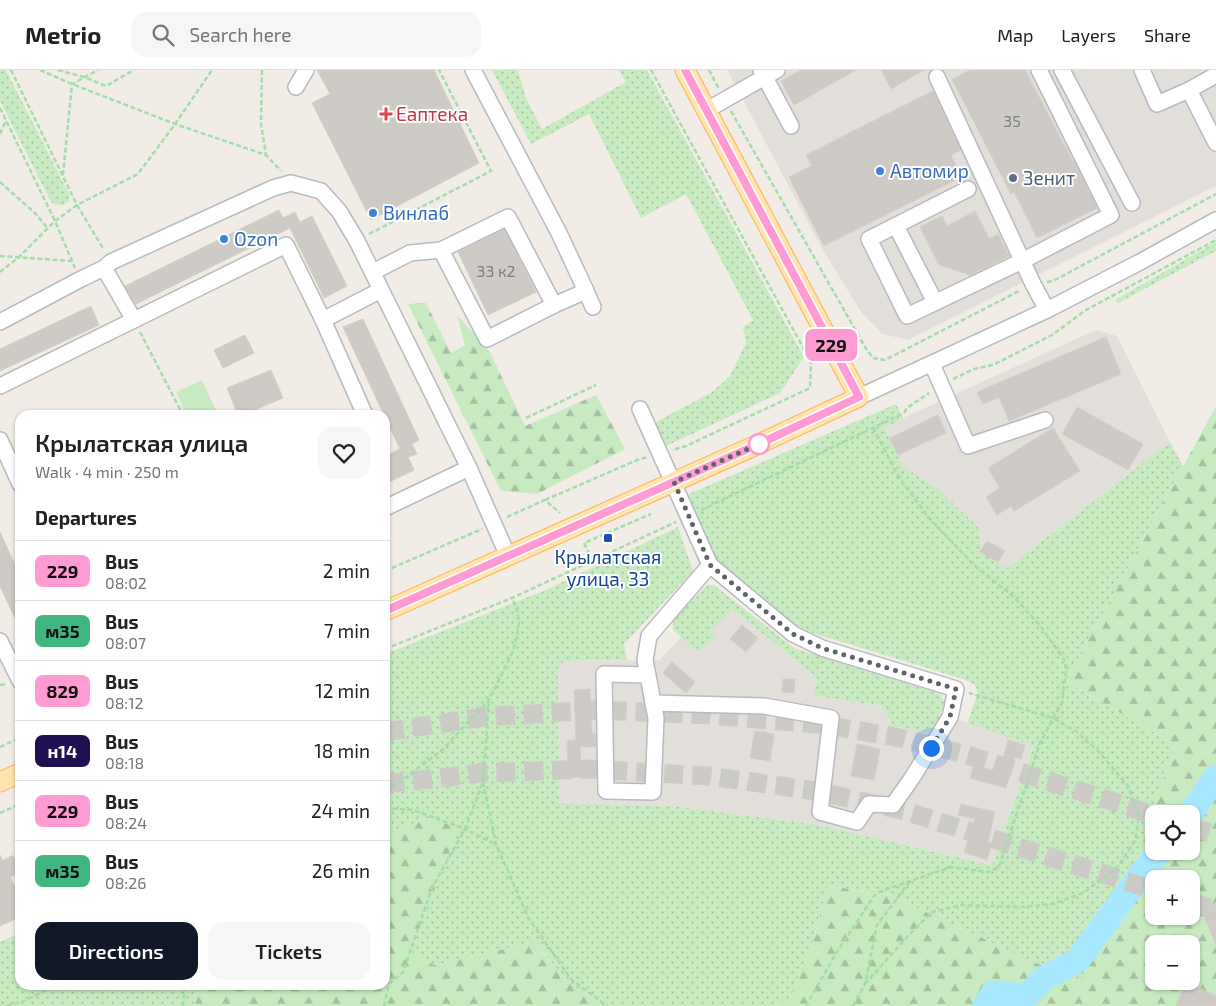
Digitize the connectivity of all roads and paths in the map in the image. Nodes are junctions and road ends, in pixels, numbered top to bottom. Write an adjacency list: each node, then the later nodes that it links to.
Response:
1 (10, 70): 36 (path)
2 (40, 70): 19 (path)
3 (61, 70): 19 (path); 20 (path)
4 (98, 70): 20 (path)
5 (134, 70): 20 (path)
6 (212, 70): 31 (path)
7 (262, 70): 35 (path)
8 (306, 70): 23 (street)
9 (439, 70): 47 (path)
10 (473, 70): 58 (street)
11 (652, 70): 78 (path)
12 (685, 70): 27 (main road)
13 (709, 70): 25 (path)
14 (1040, 70): 52 (street)
15 (1062, 70): 40 (street)
16 (1142, 70): 24 (street)
17 (767, 72): 25 (street); 32 (street)
18 (1216, 75): 24 (street)
19 (54, 76): 22 (path)
20 (84, 77): 22 (path)
21 (937, 77): 52 (street)
22 (72, 84): 31 (path); 36 (path)
23 (296, 87)
24 (1189, 90): 34 (street)
25 (724, 100): 27 (street); 66 (path)
26 (0, 108): 28 (path)
27 (707, 110): 71 (main road)
28 (4, 116): 29 (path); 30 (path)
29 (0, 118)
30 (6, 120): 33 (path); 43 (path)
31 (175, 124): 35 (path); 41 (path)
32 (791, 126)
33 (0, 134)
34 (1216, 142)
35 (266, 155): 38 (path)
36 (63, 176): 41 (path)
37 (0, 182): 45 (path)
38 (291, 183): 47 (street); 53 (street)
39 (968, 189): 44 (street)
40 (1132, 203)
41 (77, 205): 43 (path); 53 (path)
42 (1216, 220): 62 (street)
43 (55, 221): 45 (path); 51 (path)
44 (896, 226): 59 (street); 59 (street)
45 (48, 229): 50 (path)
46 (1216, 240): 69 (path)
47 (357, 241): 55 (street)
48 (441, 250): 55 (street); 60 (street); 60 (street)
49 (0, 256): 50 (path)
50 (19, 257): 51 (path); 54 (path)
51 (72, 261): 56 (path)
52 (1022, 261): 59 (street); 62 (street)
53 (108, 265): 56 (street); 63 (street)
54 (0, 272)
55 (372, 272): 57 (street)
56 (81, 279): 65 (street)
57 (381, 290): 64 (street); 79 (street)
58 (586, 291): 60 (street); 61 (street)
59 (935, 302)
60 (554, 305)
61 (593, 307)
62 (1048, 310): 67 (street)
63 (134, 320): 64 (street); 70 (street); 73 (path)
64 (323, 320): 74 (street)
65 (0, 322)
66 (873, 358)
67 (932, 364): 69 (street); 71 (street)
68 (596, 385): 75 (path)
69 (942, 385): 76 (street); 99 (path)
70 (0, 386)
71 (859, 397): 81 (main road)
72 (640, 409): 78 (street)
73 (180, 410)
74 (363, 410)
75 (526, 418)
76 (1044, 420)
77 (0, 440): 80 (street)
78 (660, 452): 81 (street); 82 (path)
79 (469, 468): 83 (street); 86 (street)
80 (7, 472)
81 (674, 482): 87 (main road); 89 (street)
82 (545, 500): 84 (path); 86 (path)
83 (390, 506)
84 (560, 513)
85 (651, 514): 88 (path)
86 (493, 524): 87 (street); 90 (path)
87 (508, 556): 91 (main road)
88 (593, 561)
89 (710, 565): 95 (street); 96 (street)
90 (390, 569)
91 (390, 609)
92 (0, 640): 94 (street)
93 (390, 647): 97 (path)
94 (15, 671)
95 (648, 675): 98 (street); 98 (street)
96 (956, 689): 98 (street); 99 (path)
97 (489, 700): 104 (path); 105 (path)
98 (653, 703)
99 (1053, 718): 111 (path); 113 (path)
100 (15, 740): 101 (path)
101 (0, 747)
102 (15, 775): 103 (main road)
103 (0, 782)
104 (483, 782): 109 (path); 110 (path)
105 (390, 788)
106 (15, 806): 108 (path)
107 (390, 808): 109 (path)
108 (0, 813)
109 (465, 829): 110 (path); 112 (path)
110 (496, 844): 120 (path)
111 (911, 880): 113 (path); 121 (path)
112 (390, 983)
113 (865, 984): 122 (path)
114 (47, 990): 117 (path)
115 (185, 990): 118 (path)
116 (388, 990): 119 (path)
117 (7, 1006)
118 (183, 1006)
119 (384, 1006)
120 (607, 1006)
121 (806, 1006)
122 (853, 1006)

